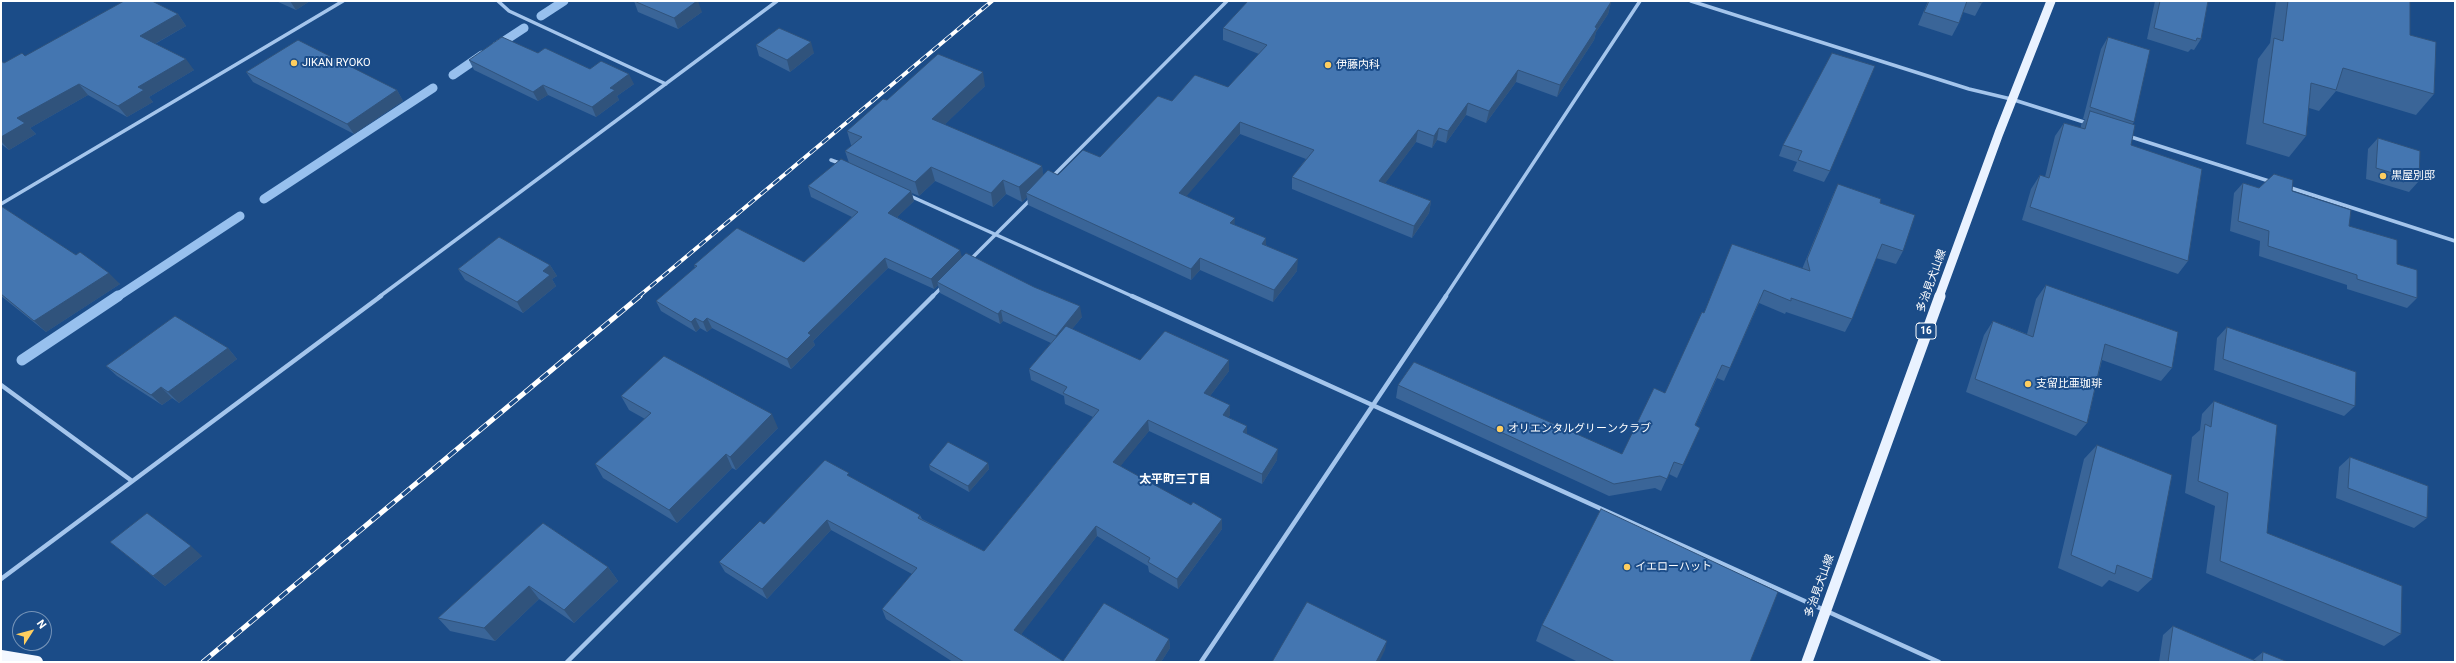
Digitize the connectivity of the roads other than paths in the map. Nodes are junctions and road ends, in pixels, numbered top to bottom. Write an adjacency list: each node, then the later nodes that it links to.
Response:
1 (343, 1): 19 (street)
2 (498, 1): 8 (street)
3 (777, 1): 8 (street)
4 (1226, 1): 14 (street)
5 (1640, 1): 25 (street)
6 (1691, 1): 9 (street)
7 (2051, 1): 9 (main road, 多治見犬山線 / 16)
8 (666, 84): 26 (street)
9 (2011, 99): 10 (street); 28 (main road, 多治見犬山線 / 16)
10 (2095, 126)
11 (2125, 136): 15 (street)
12 (831, 160): 13 (street)
13 (846, 166)
14 (1050, 180)
15 (2275, 183)
16 (2282, 186): 21 (street)
17 (902, 192): 20 (street)
18 (1033, 196): 20 (street)
19 (1, 204)
20 (995, 235): 22 (street); 25 (street)
21 (2455, 241)
22 (966, 263)
23 (950, 280): 31 (street)
24 (1, 385): 26 (street)
25 (1373, 407): 28 (street); 32 (street)
26 (132, 481): 27 (street)
27 (1, 579)
28 (1824, 609): 33 (main road, 多治見犬山線 / 16); 34 (street)
29 (1, 656): 30 (highway)
30 (37, 662)
31 (567, 662)
32 (1200, 662)
33 (1807, 662)
34 (1939, 662)

